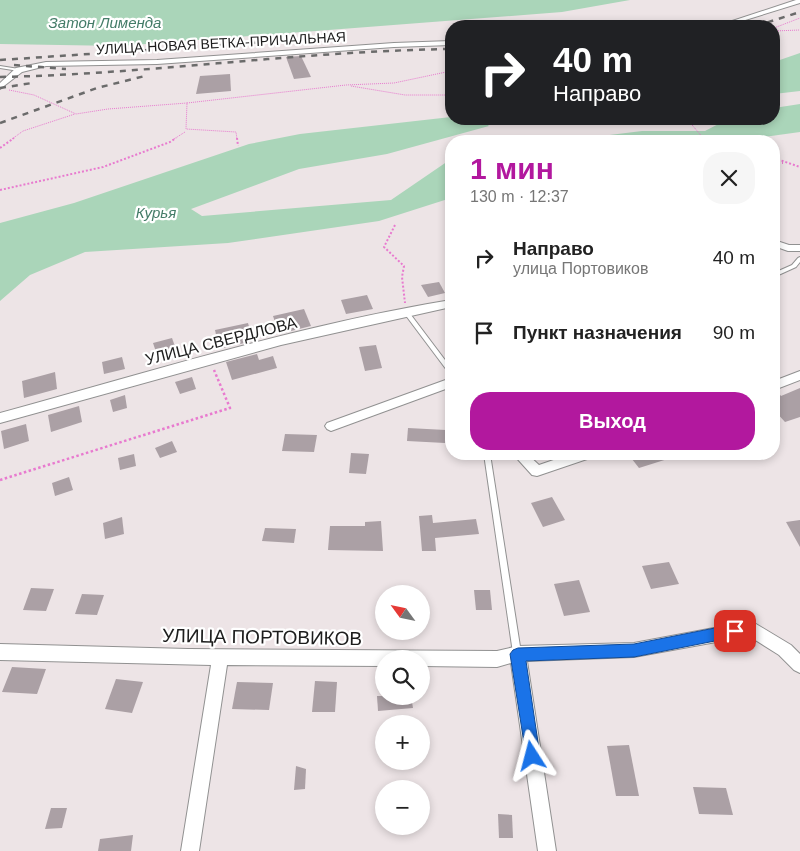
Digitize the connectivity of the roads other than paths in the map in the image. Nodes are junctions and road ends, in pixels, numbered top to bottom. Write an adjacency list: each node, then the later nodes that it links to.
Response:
1 (800, 1): 2 (street)
2 (739, 20)
3 (445, 43): 5 (street, УЛИЦА НОВАЯ ВЕТКА-ПРИЧАЛЬНАЯ)
4 (0, 67): 5 (lane)
5 (19, 70): 6 (street, УЛИЦА НОВАЯ ВЕТКА-ПРИЧАЛЬНАЯ)
6 (1, 89)
7 (780, 245): 8 (street)
8 (800, 248)
9 (800, 260): 10 (lane)
10 (780, 272)
11 (445, 304): 12 (street, УЛИЦА СВЕРДЛОВА)
12 (406, 312): 13 (lane); 17 (street, УЛИЦА СВЕРДЛОВА)
13 (445, 364)
14 (800, 375): 15 (street)
15 (780, 383)
16 (445, 384): 18 (street)
17 (0, 418)
18 (331, 426)
19 (488, 460): 23 (lane)
20 (525, 460): 21 (street)
21 (568, 460)
22 (0, 652): 24 (street, УЛИЦА ПОРТОВИКОВ)
23 (518, 654): 24 (street, УЛИЦА ПОРТОВИКОВ); 25 (street, УЛИЦА ПОРТОВИКОВ); 27 (street)
24 (220, 657): 26 (street)
25 (800, 665)
26 (190, 851)
27 (547, 851)

